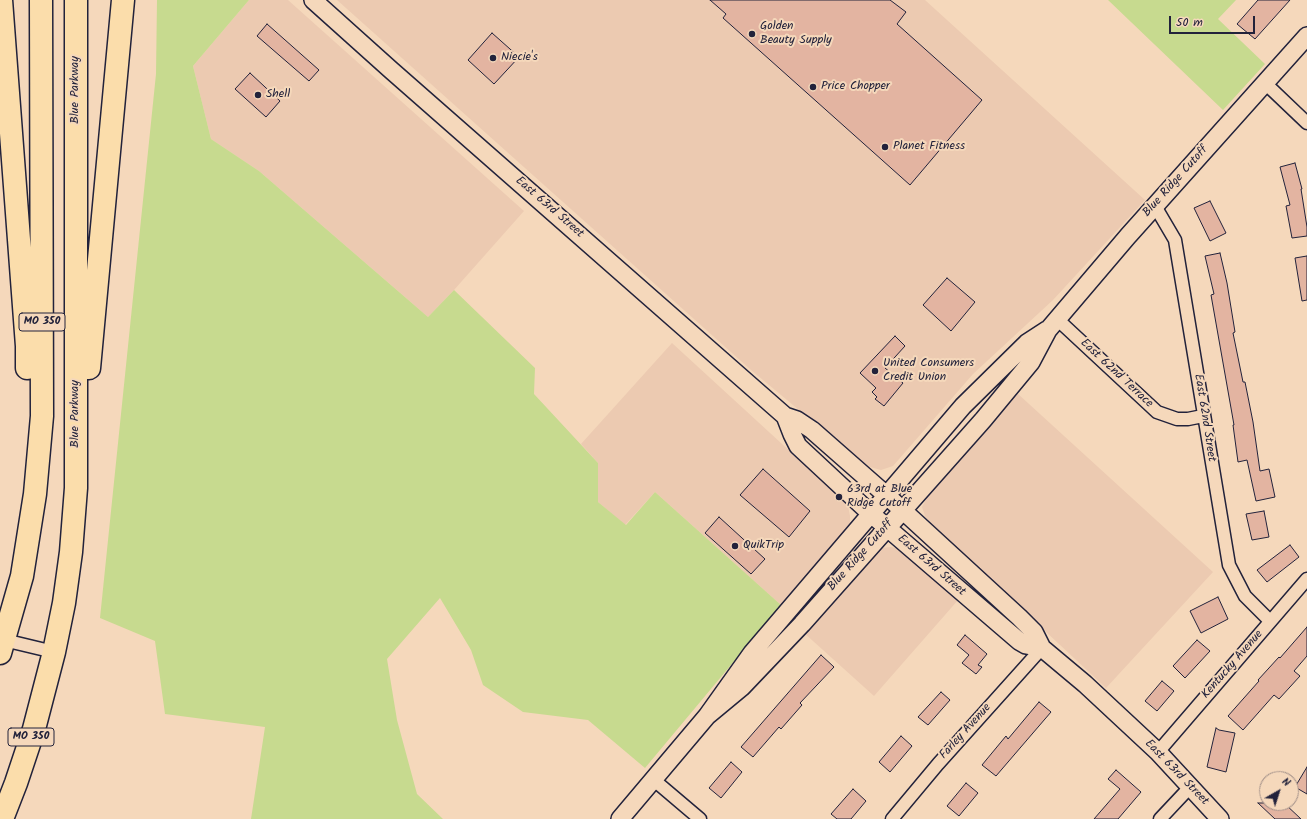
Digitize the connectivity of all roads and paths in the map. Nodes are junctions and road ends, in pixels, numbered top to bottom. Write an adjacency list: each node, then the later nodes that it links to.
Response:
1 (1, 0): 17 (highway)
2 (41, 0): 17 (highway, MO 350)
3 (76, 0): 13 (highway, Blue Parkway / MO 350)
4 (123, 0): 13 (highway)
5 (313, 0): 11 (main road, East 63rd Street)
6 (1307, 36): 7 (main road, Blue Ridge Cutoff)
7 (1265, 83): 8 (street); 9 (main road, Blue Ridge Cutoff)
8 (1307, 123)
9 (1155, 206): 10 (main road, Blue Ridge Cutoff); 12 (street, East 62nd Street)
10 (1052, 325): 12 (street, East 62nd Terrace); 14 (main road, Blue Ridge Cutoff); 15 (main road, Blue Ridge Cutoff)
11 (785, 416): 14 (main road, East 63rd Street); 16 (main road, East 63rd Street)
12 (1203, 416): 20 (street, East 62nd Street)
13 (76, 488): 23 (highway, Blue Parkway / MO 350)
14 (886, 495): 15 (main road, East 63rd Street); 16 (main road, Blue Ridge Cutoff)
15 (902, 510): 18 (main road, Blue Ridge Cutoff); 22 (main road, East 63rd Street)
16 (870, 513): 18 (main road, East 63rd Street); 24 (main road, Blue Ridge Cutoff)
17 (31, 516): 21 (highway, MO 350)
18 (887, 528): 22 (main road, East 63rd Street); 24 (main road, Blue Ridge Cutoff)
19 (1307, 579): 20 (street, Kentucky Avenue)
20 (1270, 621): 25 (street, Kentucky Avenue)
21 (1, 645): 23 (street)
22 (1042, 648): 25 (main road, East 63rd Street); 31 (street, Farley Avenue)
23 (54, 652): 28 (highway, Blue Parkway / MO 350)
24 (707, 716): 26 (main road, Blue Ridge Cutoff)
25 (1158, 752): 27 (main road, East 63rd Street)
26 (654, 780): 29 (main road, Blue Ridge Cutoff); 30 (street)
27 (1191, 786): 32 (street); 33 (main road, East 63rd Street)
28 (2, 819)
29 (620, 819)
30 (700, 819)
31 (892, 819)
32 (1160, 819)
33 (1220, 819)

